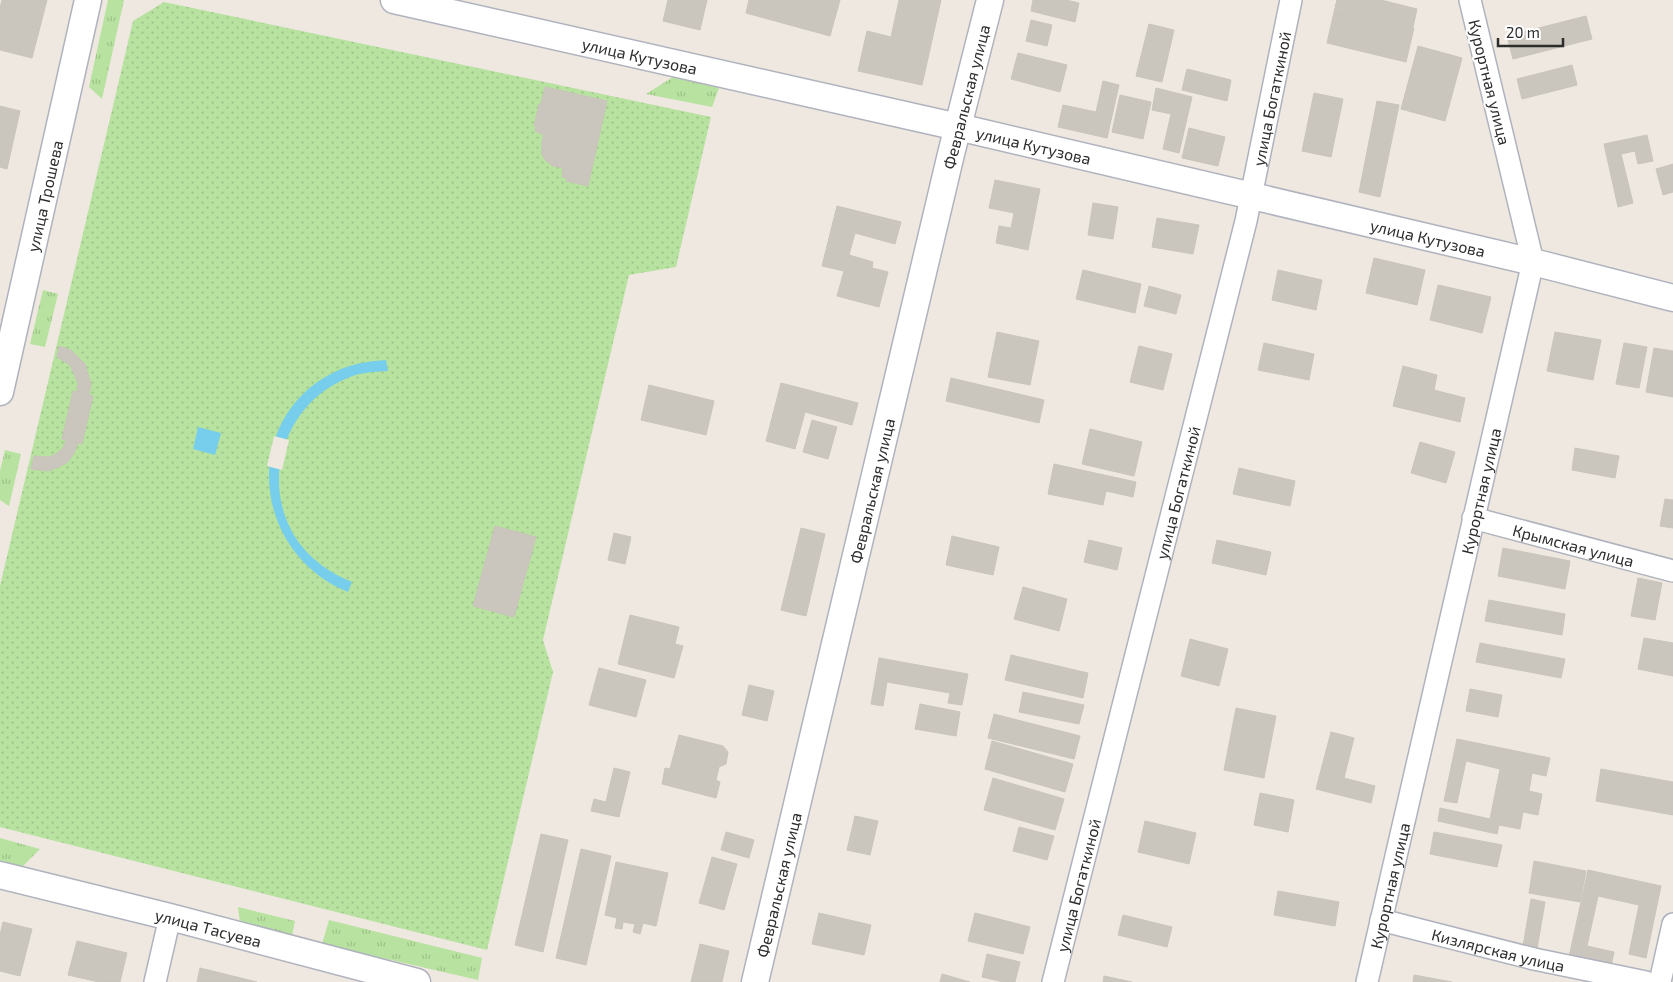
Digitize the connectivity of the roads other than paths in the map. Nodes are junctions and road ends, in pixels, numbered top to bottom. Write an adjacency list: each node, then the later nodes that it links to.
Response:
1 (88, 0): 10 (street, улица Трошева)
2 (394, 0): 6 (street, улица Кутузова)
3 (990, 0): 6 (street, Февральская улица)
4 (1291, 0): 7 (street, улица Богаткиной)
5 (1470, 0): 8 (street, Курортная улица)
6 (958, 127): 7 (street, улица Кутузова); 19 (street, Февральская улица)
7 (1251, 197): 8 (street, улица Кутузова); 20 (street, улица Богаткиной)
8 (1533, 262): 9 (street, улица Кутузова); 11 (street, Курортная улица)
9 (1673, 298)
10 (0, 392)
11 (1473, 518): 12 (street, Крымская улица); 15 (street, Курортная улица)
12 (1673, 571)
13 (0, 875): 14 (street, улица Тасуева)
14 (170, 917): 17 (street); 18 (street, улица Тасуева)
15 (1381, 920): 21 (street, Курортная улица); 22 (street, Кизлярская улица)
16 (1673, 924): 23 (street)
17 (155, 982)
18 (417, 982)
19 (755, 982)
20 (1053, 982)
21 (1367, 982)
22 (1646, 982)
23 (1660, 982)

